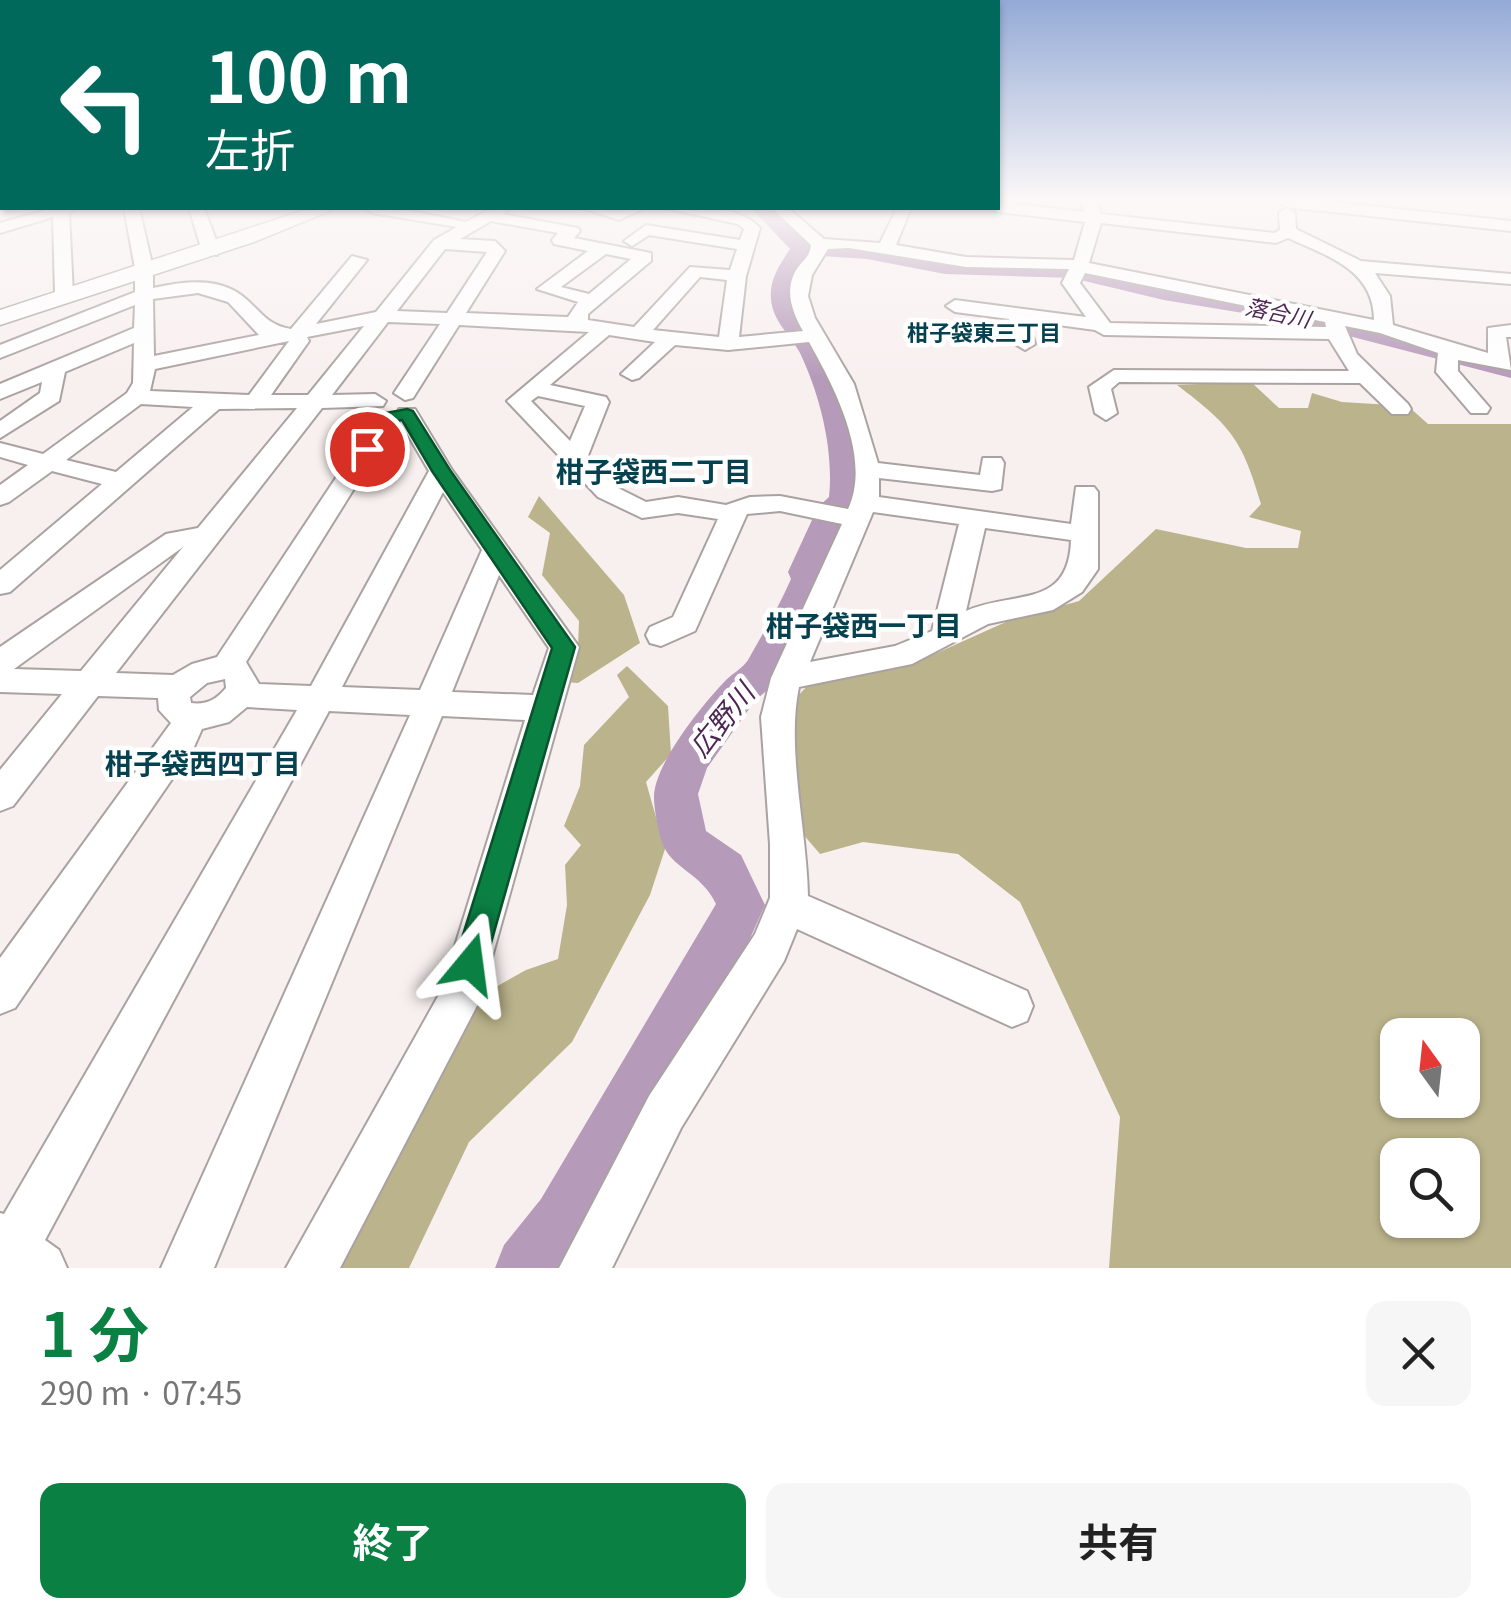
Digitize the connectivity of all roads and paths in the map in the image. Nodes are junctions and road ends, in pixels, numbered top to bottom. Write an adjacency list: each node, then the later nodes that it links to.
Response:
1 (64, 259): 19 (street)
2 (142, 259): 15 (street)
3 (177, 259): 15 (main road)
4 (428, 259): 24 (street)
5 (490, 259): 26 (street)
6 (587, 259): 21 (street)
7 (644, 259): 21 (street)
8 (743, 259): 17 (street)
9 (815, 259): 37 (street)
10 (950, 259): 16 (street)
11 (1078, 259): 16 (street)
12 (1342, 259): 14 (street)
13 (358, 260): 36 (street)
14 (1356, 266): 18 (street); 30 (street)
15 (144, 268): 19 (main road); 20 (street)
16 (1074, 274): 28 (street); 29 (street); 32 (street)
17 (737, 276): 35 (street); 39 (street)
18 (1511, 279)
19 (64, 294): 25 (main road)
20 (144, 294): 34 (street); 36 (street); 41 (street)
21 (592, 300): 27 (street)
22 (955, 306): 23 (street)
23 (1017, 314): 28 (street); 40 (street)
24 (383, 316): 26 (street); 36 (street); 53 (street)
25 (0, 318)
26 (450, 319): 27 (street); 54 (street)
27 (578, 324): 31 (street)
28 (1100, 325): 32 (street)
29 (1335, 326): 30 (street); 32 (street); 47 (street)
30 (1384, 328): 42 (street)
31 (604, 329): 35 (street); 48 (street)
32 (1177, 330)
33 (1511, 331): 44 (street)
34 (145, 332): 43 (street); 45 (street)
35 (638, 334): 38 (street)
36 (296, 335): 43 (street); 52 (street)
37 (815, 335): 39 (street); 66 (street)
38 (670, 339): 39 (street); 46 (street)
39 (728, 344)
40 (1025, 344)
41 (0, 352)
42 (1448, 353): 44 (street); 55 (street)
43 (146, 364): 50 (street)
44 (1495, 366)
45 (55, 369): 49 (street); 58 (street)
46 (632, 374)
47 (1368, 377): 56 (street); 57 (street)
48 (533, 388): 60 (street); 60 (street)
49 (0, 392)
50 (136, 397): 51 (street); 61 (street)
51 (213, 402): 52 (street); 64 (street)
52 (255, 402): 53 (street)
53 (314, 402): 54 (street); 71 (street)
54 (394, 407): 63 (street); 79 (street)
55 (1478, 408)
56 (1400, 410)
57 (1106, 413)
58 (0, 431)
59 (0, 450): 61 (street)
60 (574, 461): 68 (street)
61 (46, 462): 64 (street); 67 (street)
62 (992, 463): 66 (street)
63 (441, 471): 72 (street); 81 (street)
64 (120, 481): 73 (street)
65 (1085, 492): 70 (street)
66 (862, 497): 68 (street); 69 (street); 77 (street)
67 (0, 498)
68 (733, 514): 74 (street)
69 (974, 518): 70 (street); 75 (street)
70 (1085, 534): 75 (street)
71 (208, 535): 76 (street); 80 (street)
72 (498, 548): 83 (street); 84 (street)
73 (0, 586)
74 (662, 636)
75 (944, 637): 77 (street)
76 (0, 663)
77 (787, 678): 86 (street)
78 (0, 680): 80 (street)
79 (233, 682): 81 (street); 82 (street)
80 (88, 685): 82 (street); 85 (street)
81 (320, 698): 83 (street); 89 (street)
82 (185, 702): 87 (street)
83 (434, 704): 84 (street); 90 (street)
84 (545, 708): 91 (street)
85 (0, 796)
86 (786, 906): 88 (street); 92 (street)
87 (0, 993)
88 (1012, 1006)
89 (18, 1251)
90 (187, 1268)
91 (312, 1268)
92 (586, 1268)

